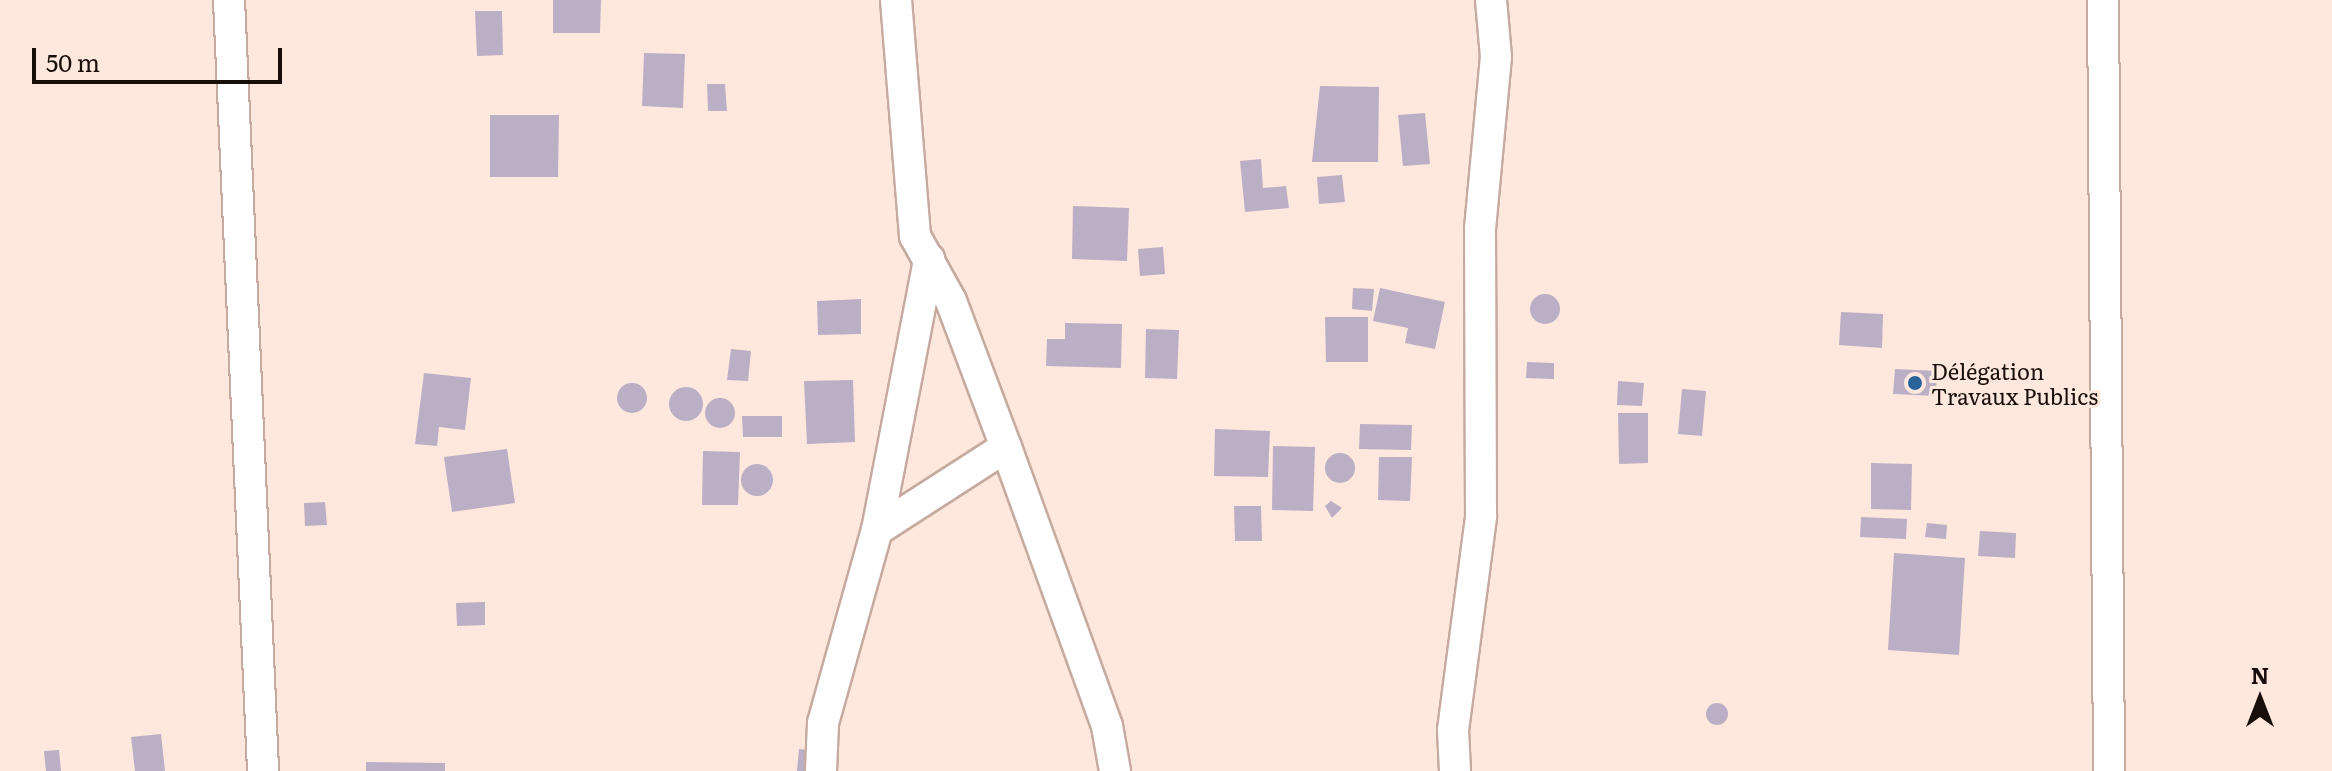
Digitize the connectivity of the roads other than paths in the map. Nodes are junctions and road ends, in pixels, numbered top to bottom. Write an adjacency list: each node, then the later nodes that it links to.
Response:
1 (229, 0): 8 (street)
2 (896, 0): 5 (street)
3 (1491, 0): 11 (street)
4 (2103, 0): 12 (street)
5 (929, 259): 6 (street); 7 (street)
6 (1006, 447): 7 (street); 10 (street)
7 (877, 530): 9 (street)
8 (263, 771)
9 (821, 771)
10 (1115, 771)
11 (1455, 771)
12 (2109, 771)

